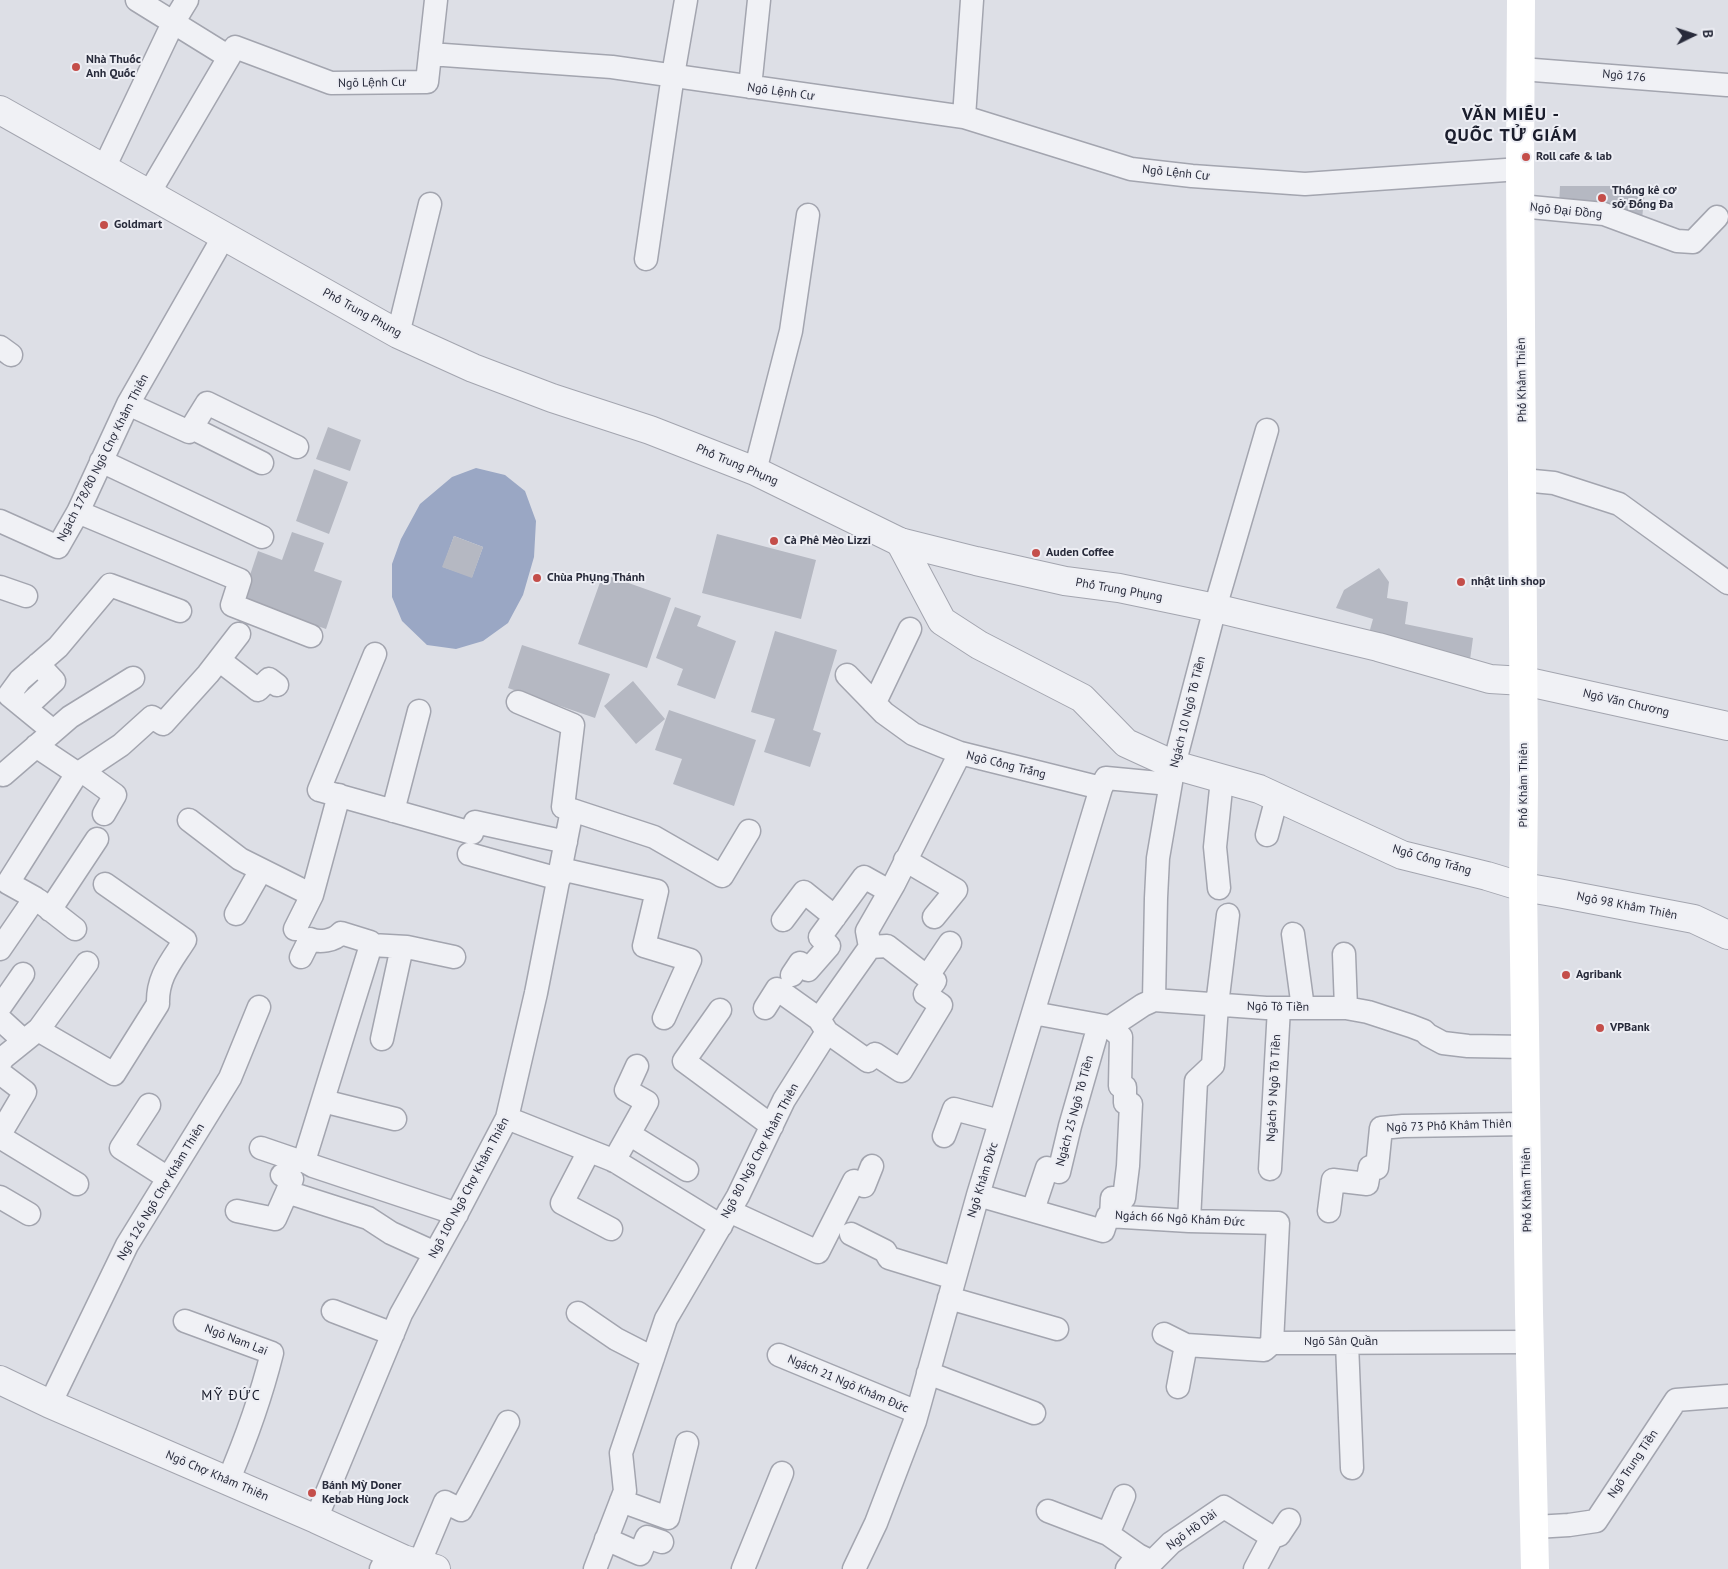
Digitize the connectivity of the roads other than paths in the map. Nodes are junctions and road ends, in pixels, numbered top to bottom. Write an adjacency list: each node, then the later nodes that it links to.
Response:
1 (137, 0): 8 (lane)
2 (187, 0): 8 (lane)
3 (436, 0): 9 (lane)
4 (686, 0): 12 (lane)
5 (759, 0): 14 (lane)
6 (972, 0): 16 (lane)
7 (1521, 0): 11 (main road, Phố Khâm Thiên)
8 (173, 23): 10 (lane); 17 (lane)
9 (430, 54): 10 (lane, Ngõ Lệnh Cư); 12 (lane, Ngõ Lệnh Cư)
10 (229, 57): 19 (lane)
11 (1521, 68): 13 (lane, Ngõ 176); 18 (main road, Phố Khâm Thiên)
12 (673, 76): 14 (lane, Ngõ Lệnh Cư); 25 (lane)
13 (1727, 85)
14 (750, 87): 16 (lane, Ngõ Lệnh Cư)
15 (0, 110): 17 (street, Phố Trung Phụng)
16 (964, 117): 18 (lane, Ngõ Lệnh Cư)
17 (104, 168): 19 (street, Phố Trung Phụng)
18 (1520, 169): 21 (main road, Phố Khâm Thiên)
19 (148, 195): 26 (street, Phố Trung Phụng)
20 (430, 204): 26 (lane)
21 (1520, 206): 23 (lane, Ngõ Đại Đồng); 34 (main road, Phố Khâm Thiên)
22 (808, 215): 33 (lane)
23 (1717, 217)
24 (224, 236): 27 (lane, Ngách 178/80 Ngõ Chợ Khâm Thiên)
25 (646, 259)
26 (398, 334): 33 (street, Phố Trung Phụng)
27 (128, 404): 28 (lane); 31 (lane, Ngách 178/80 Ngõ Chợ Khâm Thiên)
28 (192, 428): 30 (lane); 32 (lane)
29 (1267, 430): 42 (lane, Ngách 10 Ngõ Tô Tiền)
30 (297, 447)
31 (101, 461): 35 (lane, Ngách 178/80 Ngõ Chợ Khâm Thiên); 37 (lane)
32 (262, 463)
33 (755, 471): 38 (street, Phố Trung Phụng)
34 (1523, 480): 39 (lane); 51 (main road, Phố Khâm Thiên)
35 (78, 512): 36 (lane, Ngách 178/80 Ngõ Chợ Khâm Thiên); 46 (lane)
36 (0, 521)
37 (262, 537)
38 (900, 542): 42 (street, Phố Trung Phụng); 60 (street, Ngõ Cống Trắng)
39 (1728, 583)
40 (0, 587): 41 (lane)
41 (26, 596)
42 (1215, 608): 51 (street, Phố Trung Phụng); 60 (lane, Ngách 10 Ngõ Tô Tiền)
43 (180, 611): 57 (lane)
44 (910, 629): 54 (lane)
45 (239, 634): 48 (lane)
46 (311, 636)
47 (375, 654): 65 (lane)
48 (219, 660): 52 (lane); 61 (lane)
49 (847, 675): 54 (lane, Ngõ Cống Trắng)
50 (133, 678): 57 (lane)
51 (1524, 681): 56 (street, Ngõ Văn Chương); 80 (main road, Phố Khâm Thiên)
52 (277, 685)
53 (518, 702): 67 (lane)
54 (873, 702): 59 (lane, Ngõ Cống Trắng)
55 (419, 711): 68 (lane)
56 (1728, 726)
57 (54, 731): 58 (lane)
58 (36, 746): 61 (lane); 62 (lane)
59 (960, 754): 64 (lane, Ngõ Cống Trắng); 76 (lane)
60 (1174, 765): 63 (street, Ngõ Cống Trắng); 64 (lane); 106 (lane, Ngách 10 Ngõ Tô Tiền)
61 (80, 773): 69 (lane); 84 (lane)
62 (0, 774)
63 (1222, 779): 66 (street, Ngõ Cống Trắng); 81 (lane)
64 (1101, 788): 116 (lane, Ngõ Khâm Đức)
65 (339, 795): 68 (lane); 83 (lane)
66 (1276, 797): 72 (lane); 80 (street, Ngõ Cống Trắng)
67 (572, 810): 71 (lane); 74 (lane, Ngõ 100 Ngõ Chợ Khâm Thiên)
68 (393, 811): 74 (lane)
69 (104, 814)
70 (189, 820): 77 (lane)
71 (749, 831)
72 (1267, 835)
73 (97, 839): 84 (lane)
74 (566, 842): 78 (lane, Ngõ 100 Ngõ Chợ Khâm Thiên)
75 (469, 854): 78 (lane)
76 (905, 860): 82 (lane); 88 (lane)
77 (261, 870): 83 (lane); 85 (lane)
78 (560, 874): 118 (lane); 130 (lane, Ngõ 100 Ngõ Chợ Khâm Thiên)
79 (105, 884): 122 (lane)
80 (1523, 887): 93 (street, Ngõ 98 Khâm Thiên); 124 (main road, Phố Khâm Thiên)
81 (1219, 888)
82 (889, 891): 87 (lane); 98 (lane)
83 (312, 896): 91 (lane)
84 (42, 904): 90 (lane); 95 (lane)
85 (236, 914)
86 (1228, 915): 107 (lane)
87 (835, 917): 89 (lane); 104 (lane)
88 (934, 918)
89 (783, 920)
90 (74, 929)
91 (295, 929)
92 (1293, 934): 113 (lane)
93 (1728, 935)
94 (950, 943): 105 (lane)
95 (1, 945)
96 (371, 945): 97 (lane); 100 (lane); 109 (lane)
97 (402, 947): 101 (lane); 117 (lane)
98 (870, 947): 105 (lane); 120 (lane, Ngõ 80 Ngõ Chợ Khâm Thiên)
99 (1344, 954): 114 (lane)
100 (301, 956)
101 (454, 957)
102 (87, 963): 122 (lane)
103 (23, 974): 108 (lane)
104 (792, 975)
105 (928, 975): 120 (lane)
106 (1154, 1000): 107 (lane, Ngõ Tô Tiền); 121 (lane)
107 (1217, 1005): 112 (lane, Ngõ Tô Tiền); 156 (lane)
108 (0, 1006)
109 (353, 1006): 117 (lane); 128 (lane)
110 (259, 1007): 145 (lane, Ngõ 126 Ngõ Chợ Khâm Thiên)
111 (765, 1008): 120 (lane)
112 (1278, 1008): 113 (lane, Ngõ Tô Tiền); 143 (lane, Ngách 9 Ngõ Tô Tiền)
113 (1303, 1008): 114 (lane, Ngõ Tô Tiền)
114 (1346, 1008): 124 (lane, Ngõ Tô Tiền)
115 (720, 1010): 134 (lane)
116 (1033, 1013): 121 (lane); 132 (lane, Ngõ Khâm Đức)
117 (388, 1014): 123 (lane)
118 (664, 1018)
119 (0, 1019): 122 (lane)
120 (823, 1025): 134 (lane, Ngõ 80 Ngõ Chợ Khâm Thiên)
121 (1104, 1026): 149 (lane, Ngách 25 Ngõ Tô Tiền); 154 (lane)
122 (31, 1035): 125 (lane)
123 (382, 1039)
124 (1525, 1047): 133 (main road, Phố Khâm Thiên)
125 (0, 1063)
126 (637, 1066): 135 (lane)
127 (0, 1073): 136 (lane)
128 (323, 1101): 131 (lane); 141 (lane)
129 (149, 1105): 145 (lane)
130 (507, 1118): 139 (lane); 153 (lane, Ngõ 100 Ngõ Chợ Khâm Thiên)
131 (395, 1119)
132 (1000, 1121): 137 (lane); 147 (lane, Ngõ Khâm Đức)
133 (1526, 1124): 151 (lane, Ngõ 73 Phố Khâm Thiên); 168 (main road, Phố Khâm Thiên)
134 (772, 1126): 155 (lane, Ngõ 80 Ngõ Chợ Khâm Thiên)
135 (629, 1134): 140 (lane); 144 (lane)
136 (0, 1136): 146 (lane)
137 (944, 1136)
138 (261, 1148): 141 (lane)
139 (589, 1151): 140 (lane); 157 (lane)
140 (614, 1160): 155 (lane)
141 (304, 1161): 153 (lane)
142 (872, 1166): 155 (lane)
143 (1270, 1169)
144 (687, 1170)
145 (168, 1178): 177 (lane, Ngõ 126 Ngõ Chợ Khâm Thiên)
146 (77, 1184)
147 (978, 1195): 149 (lane, Ngách 66 Ngõ Khâm Đức); 160 (lane, Ngõ Khâm Đức)
148 (0, 1197): 152 (lane)
149 (1033, 1210): 154 (lane, Ngách 66 Ngõ Khâm Đức)
150 (237, 1211): 159 (lane)
151 (1329, 1211)
152 (29, 1214)
153 (457, 1214): 159 (lane, Ngõ 100 Ngõ Chợ Khâm Thiên)
154 (1111, 1216): 156 (lane, Ngách 66 Ngõ Khâm Đức)
155 (725, 1218): 172 (lane, Ngõ 80 Ngõ Chợ Khâm Thiên)
156 (1189, 1221): 169 (lane, Ngách 66 Ngõ Khâm Đức)
157 (611, 1229)
158 (851, 1234): 160 (lane)
159 (435, 1253): 165 (lane, Ngõ 100 Ngõ Chợ Khâm Thiên)
160 (952, 1288): 164 (lane); 173 (lane, Ngõ Khâm Đức)
161 (333, 1311): 165 (lane)
162 (578, 1313): 172 (lane)
163 (185, 1321): 184 (lane, Ngõ Nam Lai)
164 (1057, 1329)
165 (392, 1334): 188 (lane, Ngõ 100 Ngõ Chợ Khâm Thiên)
166 (1164, 1334): 170 (lane)
167 (1347, 1342): 168 (lane, Ngõ Sân Quần); 169 (lane, Ngõ Sân Quần); 182 (lane)
168 (1530, 1342): 190 (main road, Phố Khâm Thiên)
169 (1272, 1343): 170 (lane, Ngõ Sân Quần)
170 (1186, 1345): 175 (lane)
171 (779, 1355): 178 (lane, Ngách 21 Ngõ Khâm Đức)
172 (653, 1358): 186 (lane, Ngõ 80 Ngõ Chợ Khâm Thiên)
173 (928, 1373): 178 (lane, Ngõ Khâm Đức); 179 (lane)
174 (0, 1380): 177 (street, Ngõ Chợ Khâm Thiên)
175 (1178, 1387)
176 (1728, 1396): 190 (lane, Ngõ Trung Tiền)
177 (50, 1404): 184 (street, Ngõ Chợ Khâm Thiên)
178 (917, 1412): 200 (lane, Ngõ Khâm Đức)
179 (1034, 1413)
180 (508, 1422): 197 (lane)
181 (687, 1443): 186 (lane)
182 (1352, 1468)
183 (782, 1473): 199 (lane)
184 (228, 1481): 188 (street, Ngõ Chợ Khâm Thiên)
185 (1124, 1496): 191 (lane)
186 (620, 1501): 193 (lane, Ngõ 80 Ngõ Chợ Khâm Thiên)
187 (1048, 1511): 191 (lane)
188 (316, 1519): 195 (street, Ngõ Chợ Khâm Thiên)
189 (1289, 1520): 192 (lane)
190 (1535, 1527): 202 (main road, Phố Khâm Thiên)
191 (1108, 1534): 196 (lane)
192 (1272, 1537): 196 (lane, Ngõ Hồ Dài); 201 (lane)
193 (606, 1539): 194 (lane); 198 (lane, Ngõ 80 Ngõ Chợ Khâm Thiên)
194 (662, 1542)
195 (386, 1561): 197 (street, Ngõ Chợ Khâm Thiên)
196 (1133, 1562)
197 (427, 1566)
198 (595, 1569)
199 (743, 1569)
200 (854, 1569)
201 (1255, 1569)
202 (1535, 1569)

